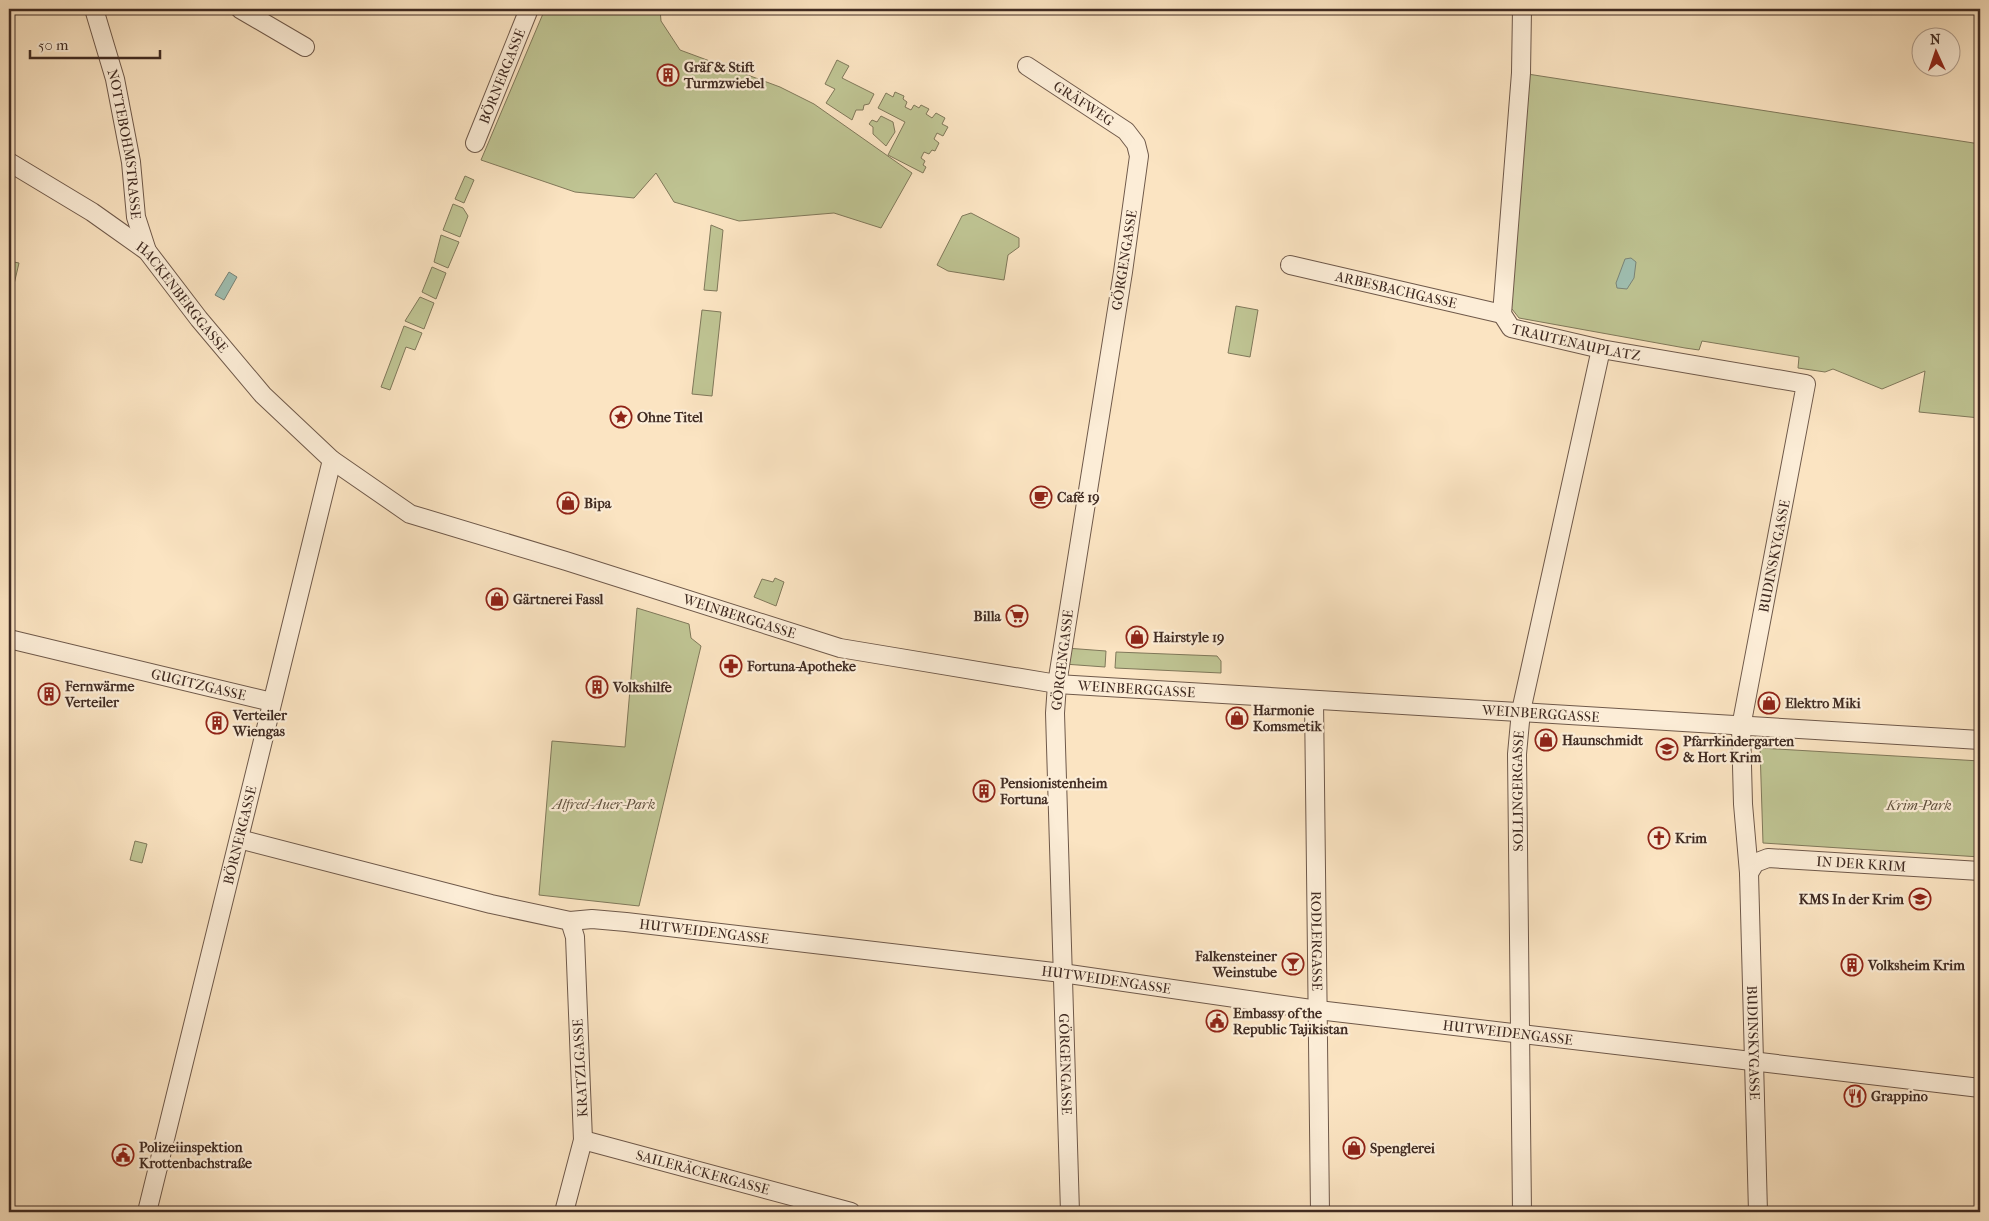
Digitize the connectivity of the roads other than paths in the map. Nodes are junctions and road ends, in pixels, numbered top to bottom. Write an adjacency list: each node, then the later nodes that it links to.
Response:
1 (94, 9): 10 (street, NOTTEBOHMSTRASSE)
2 (240, 9): 5 (street)
3 (529, 9): 7 (street, BÖRNERGASSE)
4 (1522, 9): 12 (street, TRAUTENAUPLATZ)
5 (305, 48)
6 (1027, 66): 8 (street, GRÄFWEG)
7 (474, 143)
8 (1136, 144): 17 (street, GÖRGENGASSE)
9 (9, 162): 10 (street, HACKENBERGGASSE)
10 (147, 251): 15 (street, HACKENBERGGASSE)
11 (1290, 265): 12 (street, ARBESBACHGASSE)
12 (1502, 314): 13 (street, TRAUTENAUPLATZ)
13 (1601, 349): 14 (street, TRAUTENAUPLATZ); 20 (street, SOLLINGERGASSE)
14 (1806, 384): 21 (street, BUDINSKYGASSE)
15 (332, 460): 17 (street, WEINBERGGASSE); 19 (street, BÖRNERGASSE)
16 (9, 640): 19 (street, GUGITZGASSE)
17 (1056, 684): 18 (street, WEINBERGGASSE); 27 (street, GÖRGENGASSE)
18 (1314, 700): 20 (street, WEINBERGGASSE); 28 (street, RODLERGASSE)
19 (272, 702): 23 (street, BÖRNERGASSE)
20 (1521, 711): 21 (street, WEINBERGGASSE); 29 (street, SOLLINGERGASSE)
21 (1741, 727): 22 (street, WEINBERGGASSE); 25 (street, BUDINSKYGASSE)
22 (1980, 740)
23 (239, 839): 26 (street, HUTWEIDENGASSE); 33 (street, BÖRNERGASSE)
24 (1980, 871): 25 (street, IN DER KRIM)
25 (1748, 873): 30 (street, BUDINSKYGASSE)
26 (570, 921): 27 (street, HUTWEIDENGASSE); 32 (street, KRATZLGASSE)
27 (1062, 973): 28 (street, HUTWEIDENGASSE); 36 (street, GÖRGENGASSE)
28 (1318, 1010): 29 (street, HUTWEIDENGASSE); 37 (street, RODLERGASSE)
29 (1520, 1035): 30 (street, HUTWEIDENGASSE); 38 (street, SOLLINGERGASSE)
30 (1753, 1061): 31 (street, HUTWEIDENGASSE); 39 (street, BUDINSKYGASSE)
31 (1980, 1088)
32 (583, 1140): 34 (street, KRATZLGASSE); 35 (street, SAILERÄCKERGASSE)
33 (147, 1212)
34 (564, 1212)
35 (851, 1212)
36 (1070, 1212)
37 (1320, 1212)
38 (1522, 1212)
39 (1758, 1212)

